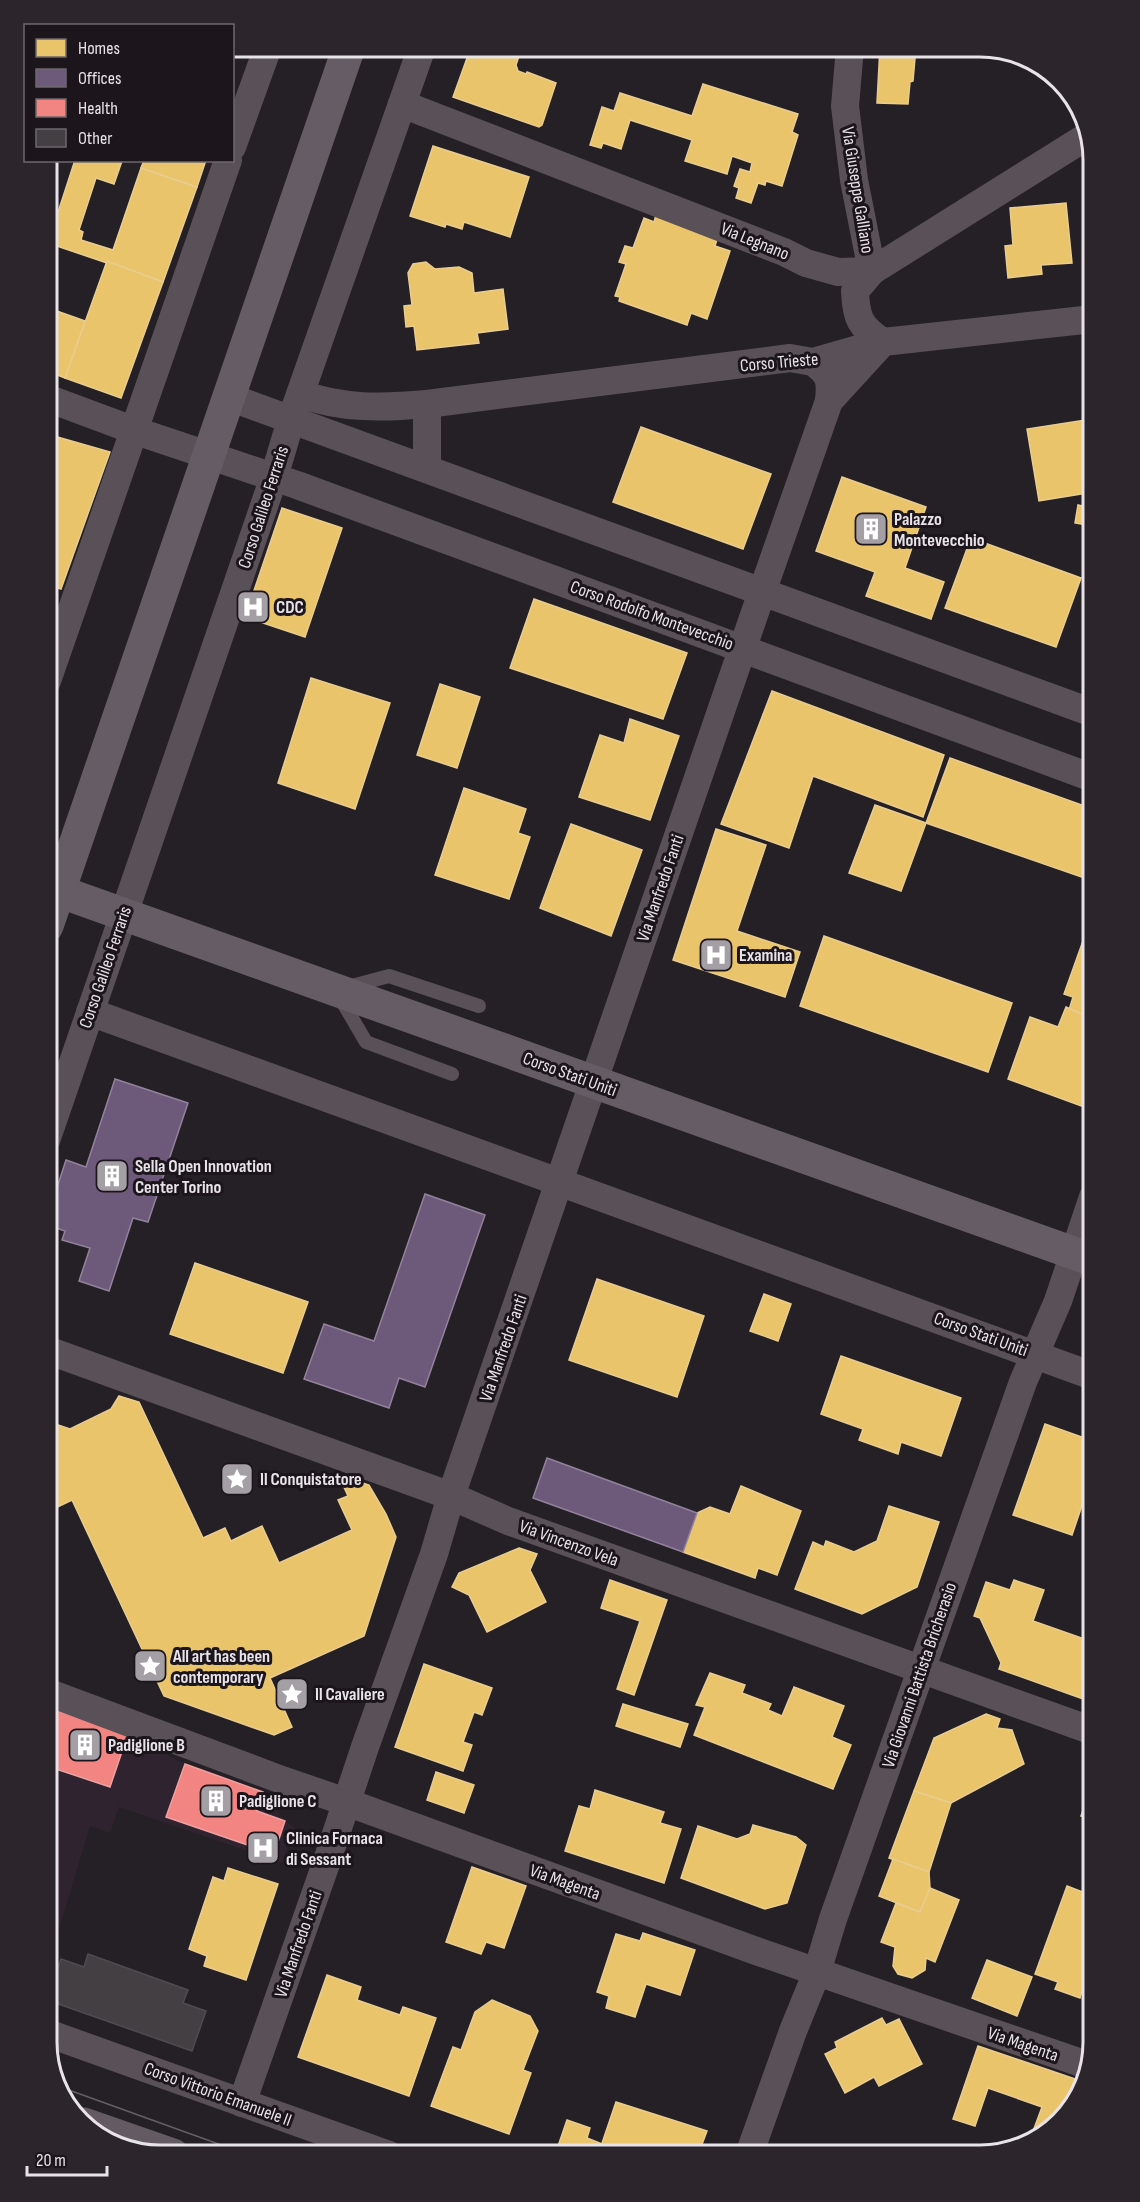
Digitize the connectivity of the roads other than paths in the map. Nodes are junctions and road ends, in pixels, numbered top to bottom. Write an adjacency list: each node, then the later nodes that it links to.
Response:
1 (259, 57): 6 (street)
2 (346, 57): 13 (main road)
3 (418, 57): 5 (street, Corso Galileo Ferraris)
4 (849, 57): 9 (street, Via Giuseppe Galliano)
5 (402, 104): 9 (street, Via Legnano); 17 (street, Corso Galileo Ferraris)
6 (234, 140)
7 (1081, 140): 9 (street)
8 (227, 162): 18 (street)
9 (872, 272): 11 (street, Via Giuseppe Galliano)
10 (1083, 320): 11 (street, Corso Trieste)
11 (883, 342): 12 (street, Corso Trieste); 14 (street)
12 (813, 362): 14 (street); 16 (street, Corso Trieste)
13 (229, 397): 17 (street); 19 (main road)
14 (829, 401): 22 (street)
15 (57, 402): 18 (street, Corso Rodolfo Montevecchio)
16 (427, 404): 17 (street, Corso Trieste); 20 (street)
17 (296, 407): 20 (street); 21 (street, Corso Galileo Ferraris)
18 (133, 430): 19 (street, Corso Rodolfo Montevecchio); 24 (street)
19 (208, 455): 21 (street, Corso Rodolfo Montevecchio); 27 (main road)
20 (427, 469): 22 (street)
21 (274, 477): 23 (street, Corso Rodolfo Montevecchio); 29 (street, Corso Galileo Ferraris)
22 (762, 592): 23 (street, Via Manfredo Fanti); 25 (street)
23 (742, 648): 26 (street, Corso Rodolfo Montevecchio); 34 (street, Via Manfredo Fanti)
24 (57, 652)
25 (1083, 709)
26 (1083, 774)
27 (57, 875)
28 (57, 891): 29 (main road, Corso Stati Uniti)
29 (123, 914): 30 (main road, Corso Stati Uniti); 32 (street, Corso Galileo Ferraris)
30 (336, 990): 31 (lane); 33 (lane); 34 (main road, Corso Stati Uniti)
31 (479, 1006)
32 (90, 1012): 35 (street, Corso Galileo Ferraris); 36 (street, Corso Stati Uniti)
33 (452, 1074)
34 (595, 1083): 36 (street, Via Manfredo Fanti); 37 (main road, Corso Stati Uniti)
35 (57, 1109)
36 (560, 1182): 40 (street, Corso Stati Uniti); 42 (street, Via Manfredo Fanti)
37 (1083, 1257)
38 (1083, 1259): 40 (street, Via Giovanni Battista Bricherasio)
39 (57, 1354): 42 (street, Via Vincenzo Vela)
40 (1034, 1354): 41 (street, Corso Stati Uniti); 43 (street, Via Giovanni Battista Bricherasio)
41 (1083, 1372)
42 (452, 1496): 43 (street, Via Vincenzo Vela); 46 (street, Via Manfredo Fanti)
43 (921, 1668): 45 (street, Via Vincenzo Vela); 47 (street, Via Giovanni Battista Bricherasio)
44 (57, 1696): 46 (street, Via Magenta)
45 (1083, 1727)
46 (346, 1802): 47 (street, Via Magenta); 50 (street, Via Manfredo Fanti)
47 (817, 1972): 49 (street, Via Magenta); 54 (street, Via Giovanni Battista Bricherasio)
48 (57, 2036): 50 (street, Corso Vittorio Emanuele II)
49 (1080, 2064)
50 (242, 2103): 53 (street, Corso Vittorio Emanuele II)
51 (117, 2135): 52 (main road)
52 (138, 2143)
53 (361, 2145)
54 (753, 2145)

